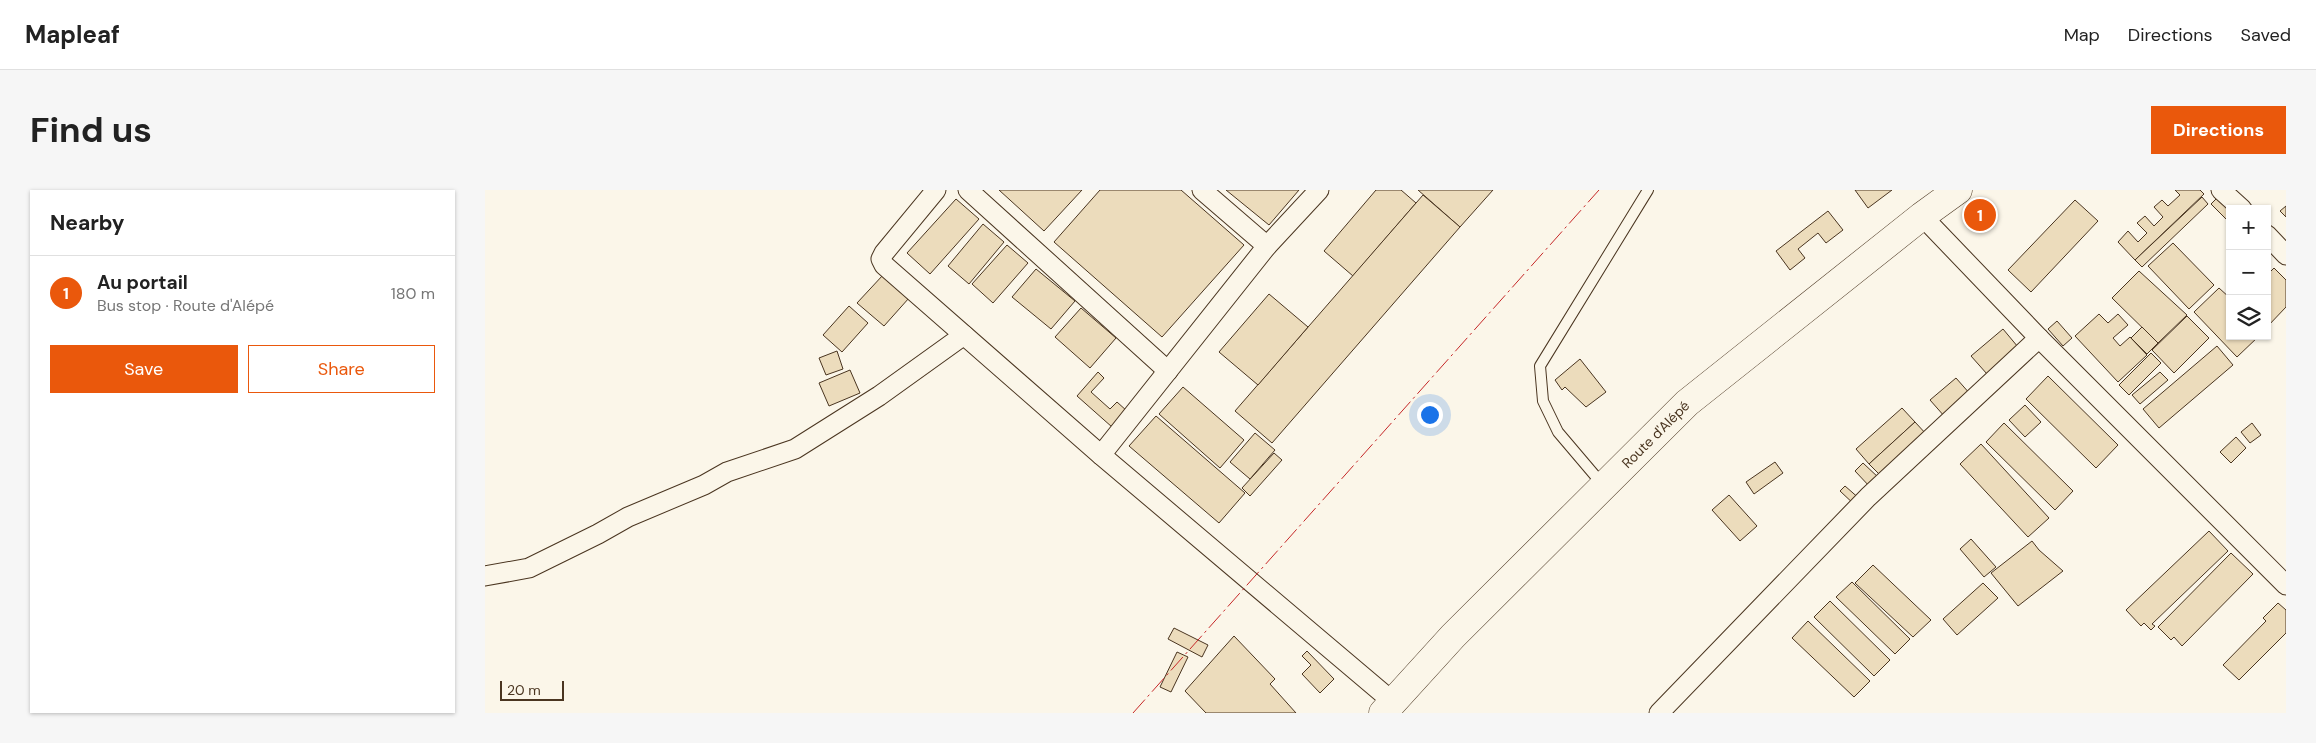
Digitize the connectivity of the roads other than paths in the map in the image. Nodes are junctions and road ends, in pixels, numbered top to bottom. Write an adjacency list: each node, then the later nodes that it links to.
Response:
1 (936, 190): 13 (street)
2 (968, 190): 15 (street)
3 (1202, 190): 11 (street)
4 (1319, 190): 11 (street)
5 (1648, 190): 17 (lane)
6 (1958, 190): 9 (main road, Route d'Alépé)
7 (2221, 190): 8 (street)
8 (2238, 205)
9 (1922, 216): 14 (street); 17 (main road, Route d'Alépé)
10 (2271, 239): 12 (street)
11 (1267, 246): 15 (street)
12 (2286, 255)
13 (964, 335): 16 (street); 19 (street)
14 (2039, 338): 18 (street); 21 (street)
15 (1167, 371): 16 (street)
16 (1101, 455): 20 (street)
17 (1603, 485): 20 (main road, Route d'Alépé)
18 (2282, 574)
19 (485, 576)
20 (1388, 708)
21 (1659, 713)

